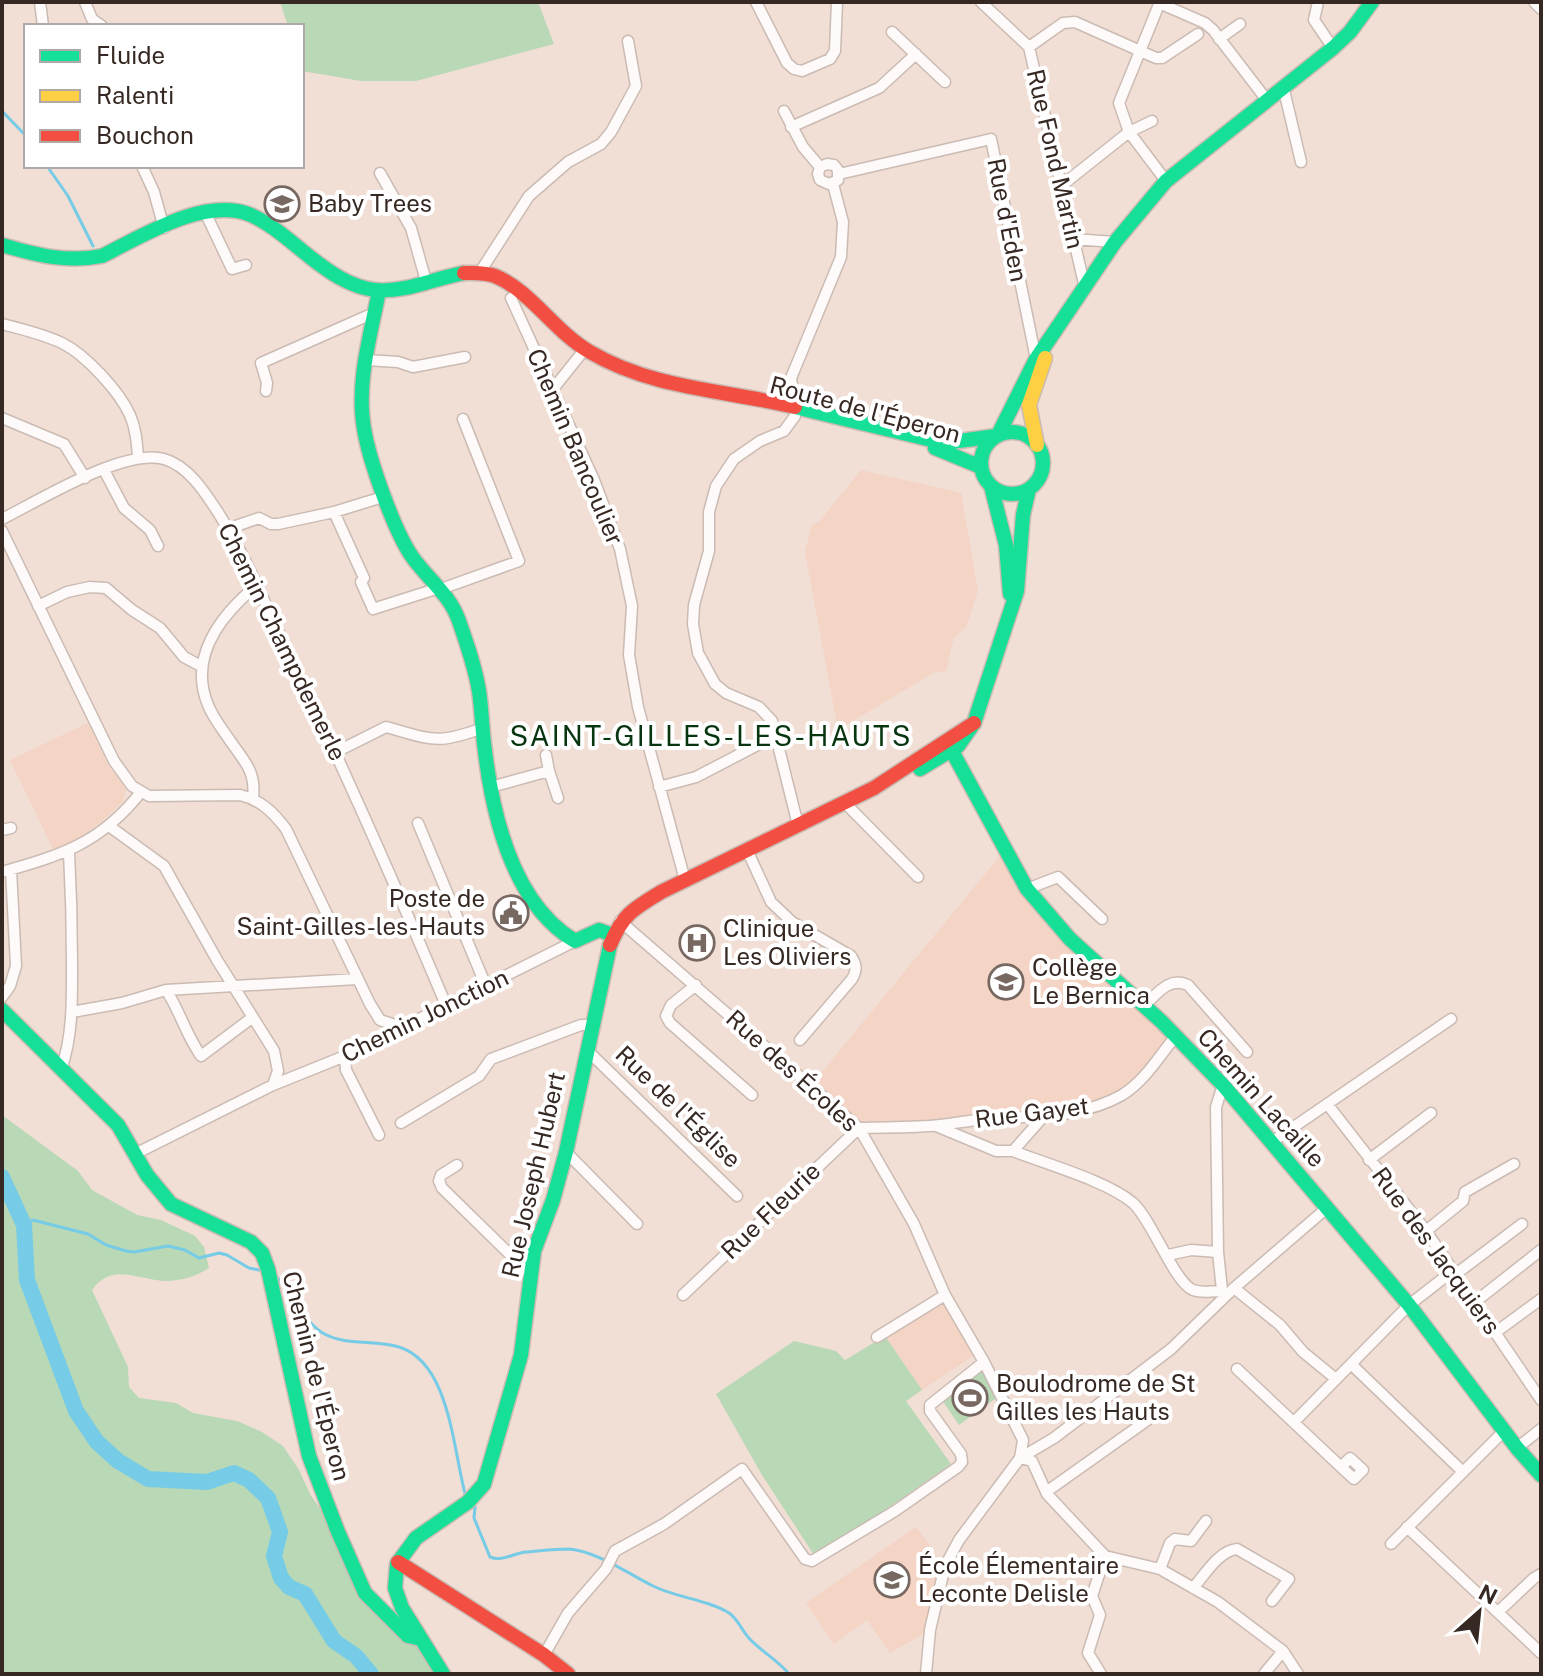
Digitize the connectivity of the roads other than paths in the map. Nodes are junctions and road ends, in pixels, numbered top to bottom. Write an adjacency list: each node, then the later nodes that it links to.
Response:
1 (40, 2): 11 (street)
2 (85, 2): 12 (street)
3 (756, 2): 4 (street)
4 (837, 2)
5 (981, 2): 18 (street, Rue Fond Martin)
6 (1318, 2): 19 (street)
7 (1372, 2): 19 (main road)
8 (1534, 2): 10 (street)
9 (1160, 3): 16 (street); 20 (street)
10 (1541, 9)
11 (43, 24)
12 (99, 24)
13 (1240, 24): 16 (street)
14 (892, 32): 21 (street)
15 (1198, 34): 20 (street)
16 (1219, 39): 24 (street)
17 (628, 41): 44 (street)
18 (1029, 47): 20 (street); 35 (street, Rue Fond Martin)
19 (1333, 48): 23 (main road)
20 (1139, 50): 28 (street)
21 (916, 54): 22 (street); 27 (street)
22 (945, 82)
23 (1283, 86): 24 (main road); 29 (street)
24 (1266, 99): 34 (main road)
25 (784, 111): 27 (street)
26 (1152, 121): 28 (street)
27 (791, 127): 30 (street)
28 (1129, 132): 34 (street); 35 (street)
29 (1301, 162)
30 (820, 167): 33 (street); 33 (street)
31 (143, 168): 37 (street)
32 (380, 173): 45 (street)
33 (836, 179): 54 (street, Rue d'Eden); 59 (street)
34 (1166, 181): 40 (main road)
35 (1061, 186): 39 (street, Rue Fond Martin)
36 (205, 212): 37 (main road); 43 (street); 47 (main road)
37 (164, 228): 42 (main road)
38 (2, 238): 42 (main road)
39 (1073, 239): 40 (street); 46 (street, Rue Fond Martin)
40 (1115, 242): 46 (main road)
41 (2, 245): 42 (main road)
42 (82, 260)
43 (246, 265)
44 (480, 272): 45 (main road); 52 (main road, Route de l'Éperon)
45 (426, 281): 47 (main road)
46 (1085, 288): 51 (main road)
47 (379, 291): 49 (main road)
48 (511, 298): 56 (street, Chemin Bancoulier)
49 (376, 312): 55 (main road); 57 (street)
50 (2, 324): 66 (street)
51 (1053, 336): 54 (main road); 65 (main road)
52 (585, 349): 56 (street); 58 (main road, Route de l'Éperon)
53 (465, 357): 55 (street)
54 (1036, 359): 64 (main road)
55 (366, 360): 72 (main road)
56 (553, 389): 91 (street, Chemin Bancoulier)
57 (266, 391)
58 (737, 397): 59 (main road, Route de l'Éperon); 60 (main road, Route de l'Éperon)
59 (811, 412): 61 (main road, Route de l'Éperon)
60 (795, 416): 61 (main road); 67 (main road, Route de l'Éperon); 85 (street)
61 (831, 417): 64 (main road, Route de l'Éperon)
62 (2, 418): 69 (street)
63 (463, 419): 79 (street)
64 (997, 436): 65 (main road); 67 (main road)
65 (1037, 445): 71 (main road)
66 (138, 458): 68 (street); 75 (street, Chemin Champdemerle)
67 (981, 467): 70 (main road)
68 (104, 470): 69 (street); 77 (street)
69 (85, 478): 74 (street)
70 (991, 486): 71 (main road); 81 (main road)
71 (1029, 489): 81 (main road)
72 (386, 496): 73 (street); 79 (main road)
73 (334, 512): 75 (street); 79 (street)
74 (2, 519)
75 (227, 529): 78 (street, Chemin Champdemerle)
76 (2, 531): 80 (street)
77 (158, 546)
78 (256, 586): 82 (street); 86 (street, Chemin Champdemerle)
79 (440, 588): 84 (main road)
80 (38, 606): 82 (street); 93 (street)
81 (1011, 609): 83 (main road)
82 (201, 666): 94 (street)
83 (968, 727): 87 (main road); 92 (main road)
84 (483, 728): 86 (street); 90 (main road)
85 (777, 735): 91 (street); 98 (street)
86 (336, 752): 115 (street, Chemin Champdemerle)
87 (953, 753): 92 (main road); 105 (main road, Chemin Lacaille)
88 (546, 755): 89 (street)
89 (549, 771): 90 (street); 95 (street)
90 (491, 787): 108 (main road)
91 (659, 787): 104 (street, Chemin Bancoulier)
92 (874, 788): 96 (main road)
93 (141, 792): 94 (street); 99 (street)
94 (253, 798): 109 (street)
95 (558, 798)
96 (845, 803): 98 (main road); 103 (street)
97 (418, 823): 111 (street)
98 (798, 825): 100 (main road)
99 (109, 826): 101 (street); 112 (street)
100 (747, 850): 104 (main road); 124 (street)
101 (69, 852): 102 (street); 118 (street)
102 (7, 871): 114 (street)
103 (918, 877)
104 (685, 880): 107 (main road)
105 (1027, 889): 106 (street); 116 (main road, Chemin Lacaille)
106 (1102, 919)
107 (617, 928): 108 (main road); 110 (street, Rue des Écoles); 121 (main road, Rue Joseph Hubert)
108 (575, 941): 111 (street, Chemin Jonction)
109 (357, 979): 112 (street); 122 (street)
110 (696, 985): 131 (street); 138 (street, Rue des Écoles)
111 (486, 986): 115 (street, Chemin Jonction)
112 (235, 987): 113 (street); 119 (street)
113 (166, 990): 118 (street); 119 (street)
114 (2, 997)
115 (446, 1005): 122 (street, Chemin Jonction)
116 (1144, 1006): 123 (main road, Chemin Lacaille); 126 (street)
117 (2, 1010): 128 (main road, Chemin de l'Éperon)
118 (72, 1012): 128 (street)
119 (253, 1017): 129 (street)
120 (1451, 1019): 132 (street)
121 (592, 1025): 125 (main road, Rue Joseph Hubert); 136 (street)
122 (401, 1027): 127 (street, Chemin Jonction)
123 (1176, 1036): 130 (main road, Chemin Lacaille); 134 (street, Rue Gayet)
124 (800, 1040)
125 (586, 1052): 143 (main road, Rue Joseph Hubert); 148 (street, Rue de l'Église)
126 (1247, 1052)
127 (345, 1056): 129 (street, Chemin Jonction); 139 (street)
128 (62, 1067): 144 (main road, Chemin de l'Éperon)
129 (273, 1085): 144 (street, Chemin Jonction)
130 (1223, 1085): 141 (main road, Chemin Lacaille); 154 (street)
131 (752, 1095)
132 (1328, 1105): 141 (street); 145 (street, Rue des Jacquiers)
133 (1431, 1113): 145 (street)
134 (1043, 1117): 135 (street, Rue Gayet); 142 (street)
135 (972, 1120): 137 (street, Rue Gayet); 140 (street)
136 (401, 1123)
137 (936, 1126): 138 (street, Rue Gayet); 140 (street)
138 (859, 1128): 159 (street, Rue Fleurie); 160 (street, Rue des Écoles)
139 (379, 1135)
140 (969, 1141): 142 (street)
141 (1272, 1142): 149 (main road, Chemin Lacaille)
142 (1013, 1151): 155 (street)
143 (566, 1152): 150 (street); 157 (main road, Rue Joseph Hubert)
144 (135, 1154): 191 (main road, Chemin de l'Éperon)
145 (1369, 1160): 152 (street, Rue des Jacquiers)
146 (1514, 1164): 152 (street)
147 (457, 1165): 157 (street)
148 (737, 1196)
149 (1328, 1207): 158 (street); 163 (main road, Chemin Lacaille)
150 (637, 1224)
151 (1522, 1224): 156 (street)
152 (1426, 1231): 156 (street, Rue des Jacquiers)
153 (1541, 1250): 162 (street)
154 (1218, 1252): 155 (street); 158 (street)
155 (1168, 1255): 158 (street)
156 (1455, 1272): 162 (street, Rue des Jacquiers); 163 (street)
157 (531, 1275): 185 (main road, Rue Joseph Hubert)
158 (1228, 1290): 169 (street); 176 (street)
159 (683, 1295)
160 (945, 1295): 165 (street); 166 (street, Rue des Écoles)
161 (1541, 1299): 164 (street)
162 (1475, 1302): 164 (street, Rue des Jacquiers)
163 (1409, 1305): 167 (street); 174 (main road, Chemin Lacaille)
164 (1496, 1332): 170 (street, Rue des Jacquiers)
165 (877, 1337)
166 (984, 1362): 176 (street, Rue des Écoles); 194 (street)
167 (1351, 1364): 169 (street); 178 (street)
168 (1237, 1369): 172 (street)
169 (1336, 1379): 172 (street)
170 (1540, 1395)
171 (1156, 1414): 180 (street)
172 (1294, 1422): 177 (street)
173 (1541, 1429): 175 (street)
174 (1504, 1431): 175 (main road, Chemin Lacaille); 178 (street)
175 (1517, 1448): 179 (main road, Chemin Lacaille)
176 (1020, 1458): 180 (street, Rue des Écoles); 197 (street)
177 (1341, 1467)
178 (1462, 1471): 182 (street)
179 (1541, 1475)
180 (1046, 1492): 184 (street, Rue des Écoles)
181 (1206, 1521): 186 (street)
182 (1407, 1527): 183 (street); 190 (street)
183 (1391, 1544)
184 (1105, 1556): 186 (street); 198 (street)
185 (398, 1562): 191 (main road); 194 (main road)
186 (1160, 1569): 188 (street)
187 (1541, 1574): 190 (street)
188 (1193, 1588): 189 (street); 192 (street)
189 (1272, 1601)
190 (1498, 1612): 193 (street)
191 (421, 1639): 195 (main road)
192 (1283, 1651): 199 (street); 200 (street)
193 (1541, 1653)
194 (544, 1655): 196 (main road)
195 (443, 1674)
196 (568, 1674)
197 (926, 1674)
198 (1101, 1674)
199 (1264, 1674)
200 (1298, 1674)

